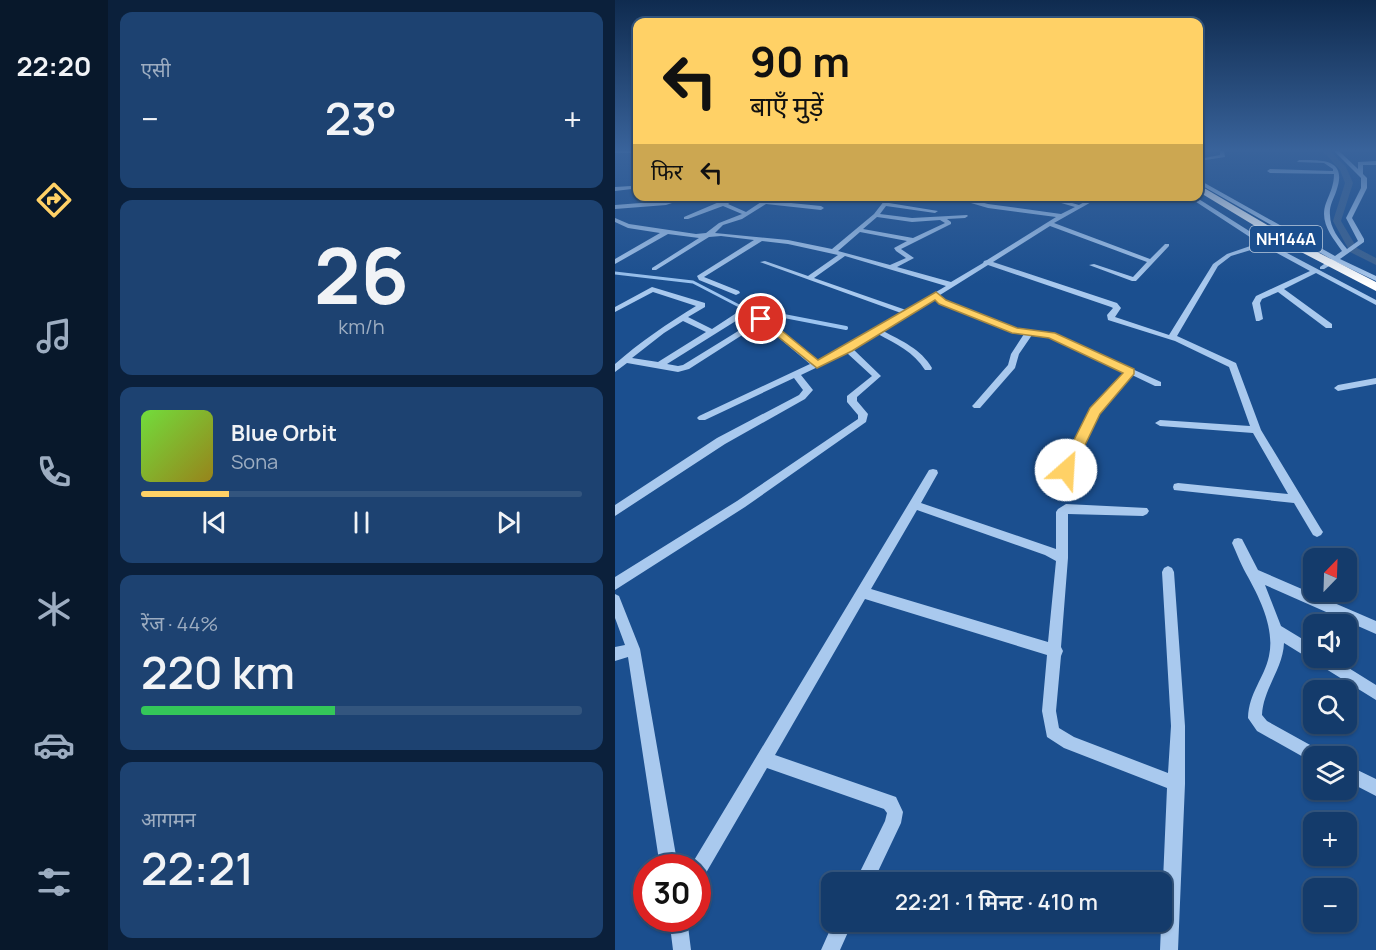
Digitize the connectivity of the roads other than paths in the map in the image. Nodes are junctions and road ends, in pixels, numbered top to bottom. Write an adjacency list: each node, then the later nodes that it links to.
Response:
1 (1211, 195): 43 (highway, NH144A)
2 (1219, 195): 43 (street)
3 (1333, 195): 35 (street)
4 (1360, 195): 35 (street)
5 (1203, 199): 33 (highway, NH144A)
6 (670, 201): 17 (street)
7 (729, 201): 14 (street)
8 (888, 201): 15 (street)
9 (968, 201): 23 (street)
10 (1058, 201): 16 (street)
11 (1089, 201): 16 (street)
12 (1198, 201): 33 (street)
13 (765, 202): 18 (street); 20 (street)
14 (723, 204): 20 (street); 24 (street)
15 (886, 204): 19 (street); 21 (street)
16 (1078, 206): 23 (street)
17 (615, 207)
18 (821, 208)
19 (936, 211)
20 (747, 213): 30 (street)
21 (876, 215): 25 (street); 28 (street)
22 (965, 216): 25 (street)
23 (1062, 216): 27 (street)
24 (686, 218)
25 (941, 218): 32 (street)
26 (615, 220): 29 (street)
27 (1050, 224): 40 (street); 41 (street)
28 (859, 230): 32 (street); 36 (street)
29 (666, 232): 30 (street); 38 (street)
30 (708, 235): 31 (street); 45 (street)
31 (761, 239): 36 (street); 50 (street)
32 (914, 240): 44 (street)
33 (1268, 242): 43 (highway, NH144A); 62 (street)
34 (1167, 245): 41 (street)
35 (1351, 249): 43 (street)
36 (833, 252): 37 (street)
37 (844, 254): 44 (street); 46 (street)
38 (615, 262)
39 (763, 262): 46 (street)
40 (986, 262): 47 (street); 62 (street)
41 (1152, 262): 42 (street)
42 (1092, 265)
43 (1325, 265): 48 (highway, NH144A); 49 (street); 52 (street)
44 (892, 267): 47 (street)
45 (654, 269)
46 (809, 278): 55 (street)
47 (952, 285): 51 (street)
48 (1376, 287)
49 (1279, 289): 57 (street); 58 (street)
50 (736, 293)
51 (936, 295): 55 (street); 60 (street)
52 (1376, 303)
53 (615, 310): 56 (street)
54 (744, 312): 59 (street)
55 (907, 313): 61 (street)
56 (683, 318): 59 (street); 64 (street)
57 (1259, 320)
58 (1329, 326)
59 (712, 332): 65 (street)
60 (1029, 333): 69 (street); 74 (street)
61 (873, 334): 63 (street); 67 (street)
62 (1174, 339): 77 (street)
63 (848, 349): 66 (street); 90 (street)
64 (625, 360): 65 (street); 68 (street)
65 (659, 365): 66 (street)
66 (817, 365): 70 (street)
67 (928, 368)
68 (615, 369)
69 (1130, 372): 72 (street); 78 (street)
70 (797, 374): 75 (street); 83 (street)
71 (1376, 381): 73 (street)
72 (1158, 384)
73 (1338, 388)
74 (977, 406)
75 (702, 418)
76 (1160, 423): 77 (street)
77 (1256, 430): 81 (street)
78 (1066, 470)
79 (933, 473): 82 (street)
80 (1178, 487): 81 (street)
81 (1297, 499): 85 (street)
82 (914, 505): 87 (street); 91 (street)
83 (615, 511)
84 (1143, 511): 87 (street)
85 (1317, 532)
86 (1238, 543): 89 (street)
87 (1062, 558): 97 (street)
88 (1169, 572): 104 (street)
89 (1252, 573): 93 (street); 94 (street)
90 (615, 584)
91 (863, 592): 97 (street); 102 (street)
92 (615, 600): 96 (street)
93 (1376, 628)
94 (1277, 631): 95 (street); 101 (street)
95 (1303, 647)
96 (633, 649): 98 (street); 106 (street)
97 (1056, 651): 104 (street)
98 (615, 654)
99 (1336, 668): 100 (street)
100 (1376, 693)
101 (1303, 749)
102 (764, 759): 107 (street); 108 (street)
103 (1357, 778): 105 (street)
104 (1177, 784): 113 (street)
105 (1376, 788)
106 (667, 854)
107 (708, 854)
108 (869, 872)
109 (680, 932): 111 (street)
110 (839, 932): 112 (street)
111 (682, 950)
112 (830, 950)
113 (1169, 950)

